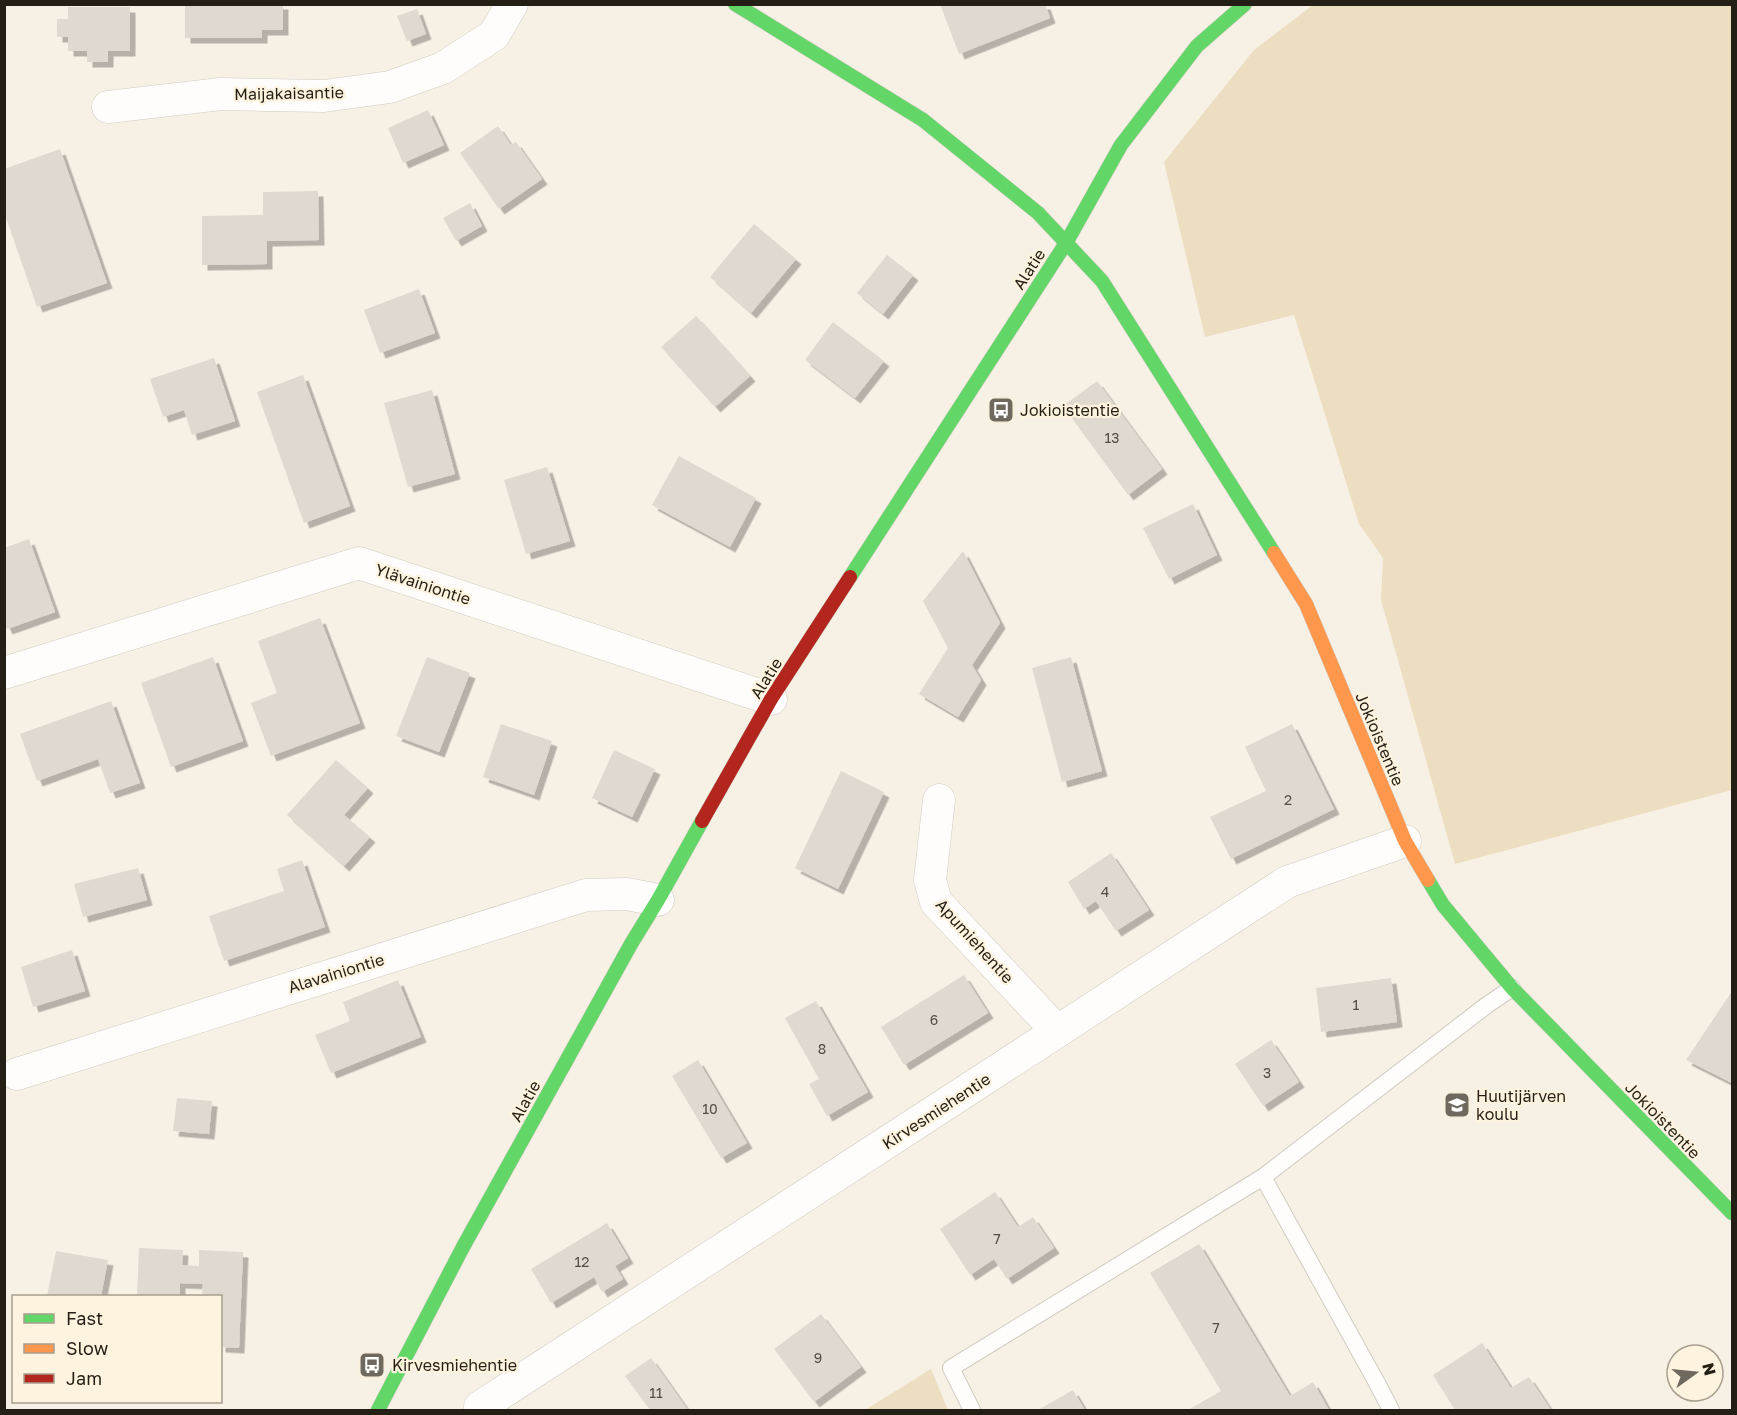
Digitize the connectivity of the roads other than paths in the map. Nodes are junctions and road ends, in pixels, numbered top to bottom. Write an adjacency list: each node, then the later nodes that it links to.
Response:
1 (512, 4): 4 (street, Maijakaisantie)
2 (735, 4): 5 (street, Jokioistentie)
3 (1245, 4): 5 (street, Alatie)
4 (108, 107)
5 (1066, 243): 7 (street, Alatie); 9 (street, Jokioistentie)
6 (4, 673): 7 (street, Ylävainiontie)
7 (771, 699): 10 (street, Alatie)
8 (939, 800): 12 (street, Apumiehentie)
9 (1405, 841): 11 (street, Jokioistentie); 12 (street, Kirvesmiehentie)
10 (658, 900): 13 (street, Alavainiontie); 17 (street, Alatie)
11 (1512, 988): 14 (lane); 15 (street, Jokioistentie)
12 (1057, 1031): 16 (street, Kirvesmiehentie)
13 (17, 1074)
14 (1263, 1177): 18 (lane); 19 (lane)
15 (1732, 1213)
16 (480, 1407)
17 (378, 1410)
18 (972, 1410)
19 (1391, 1410)

